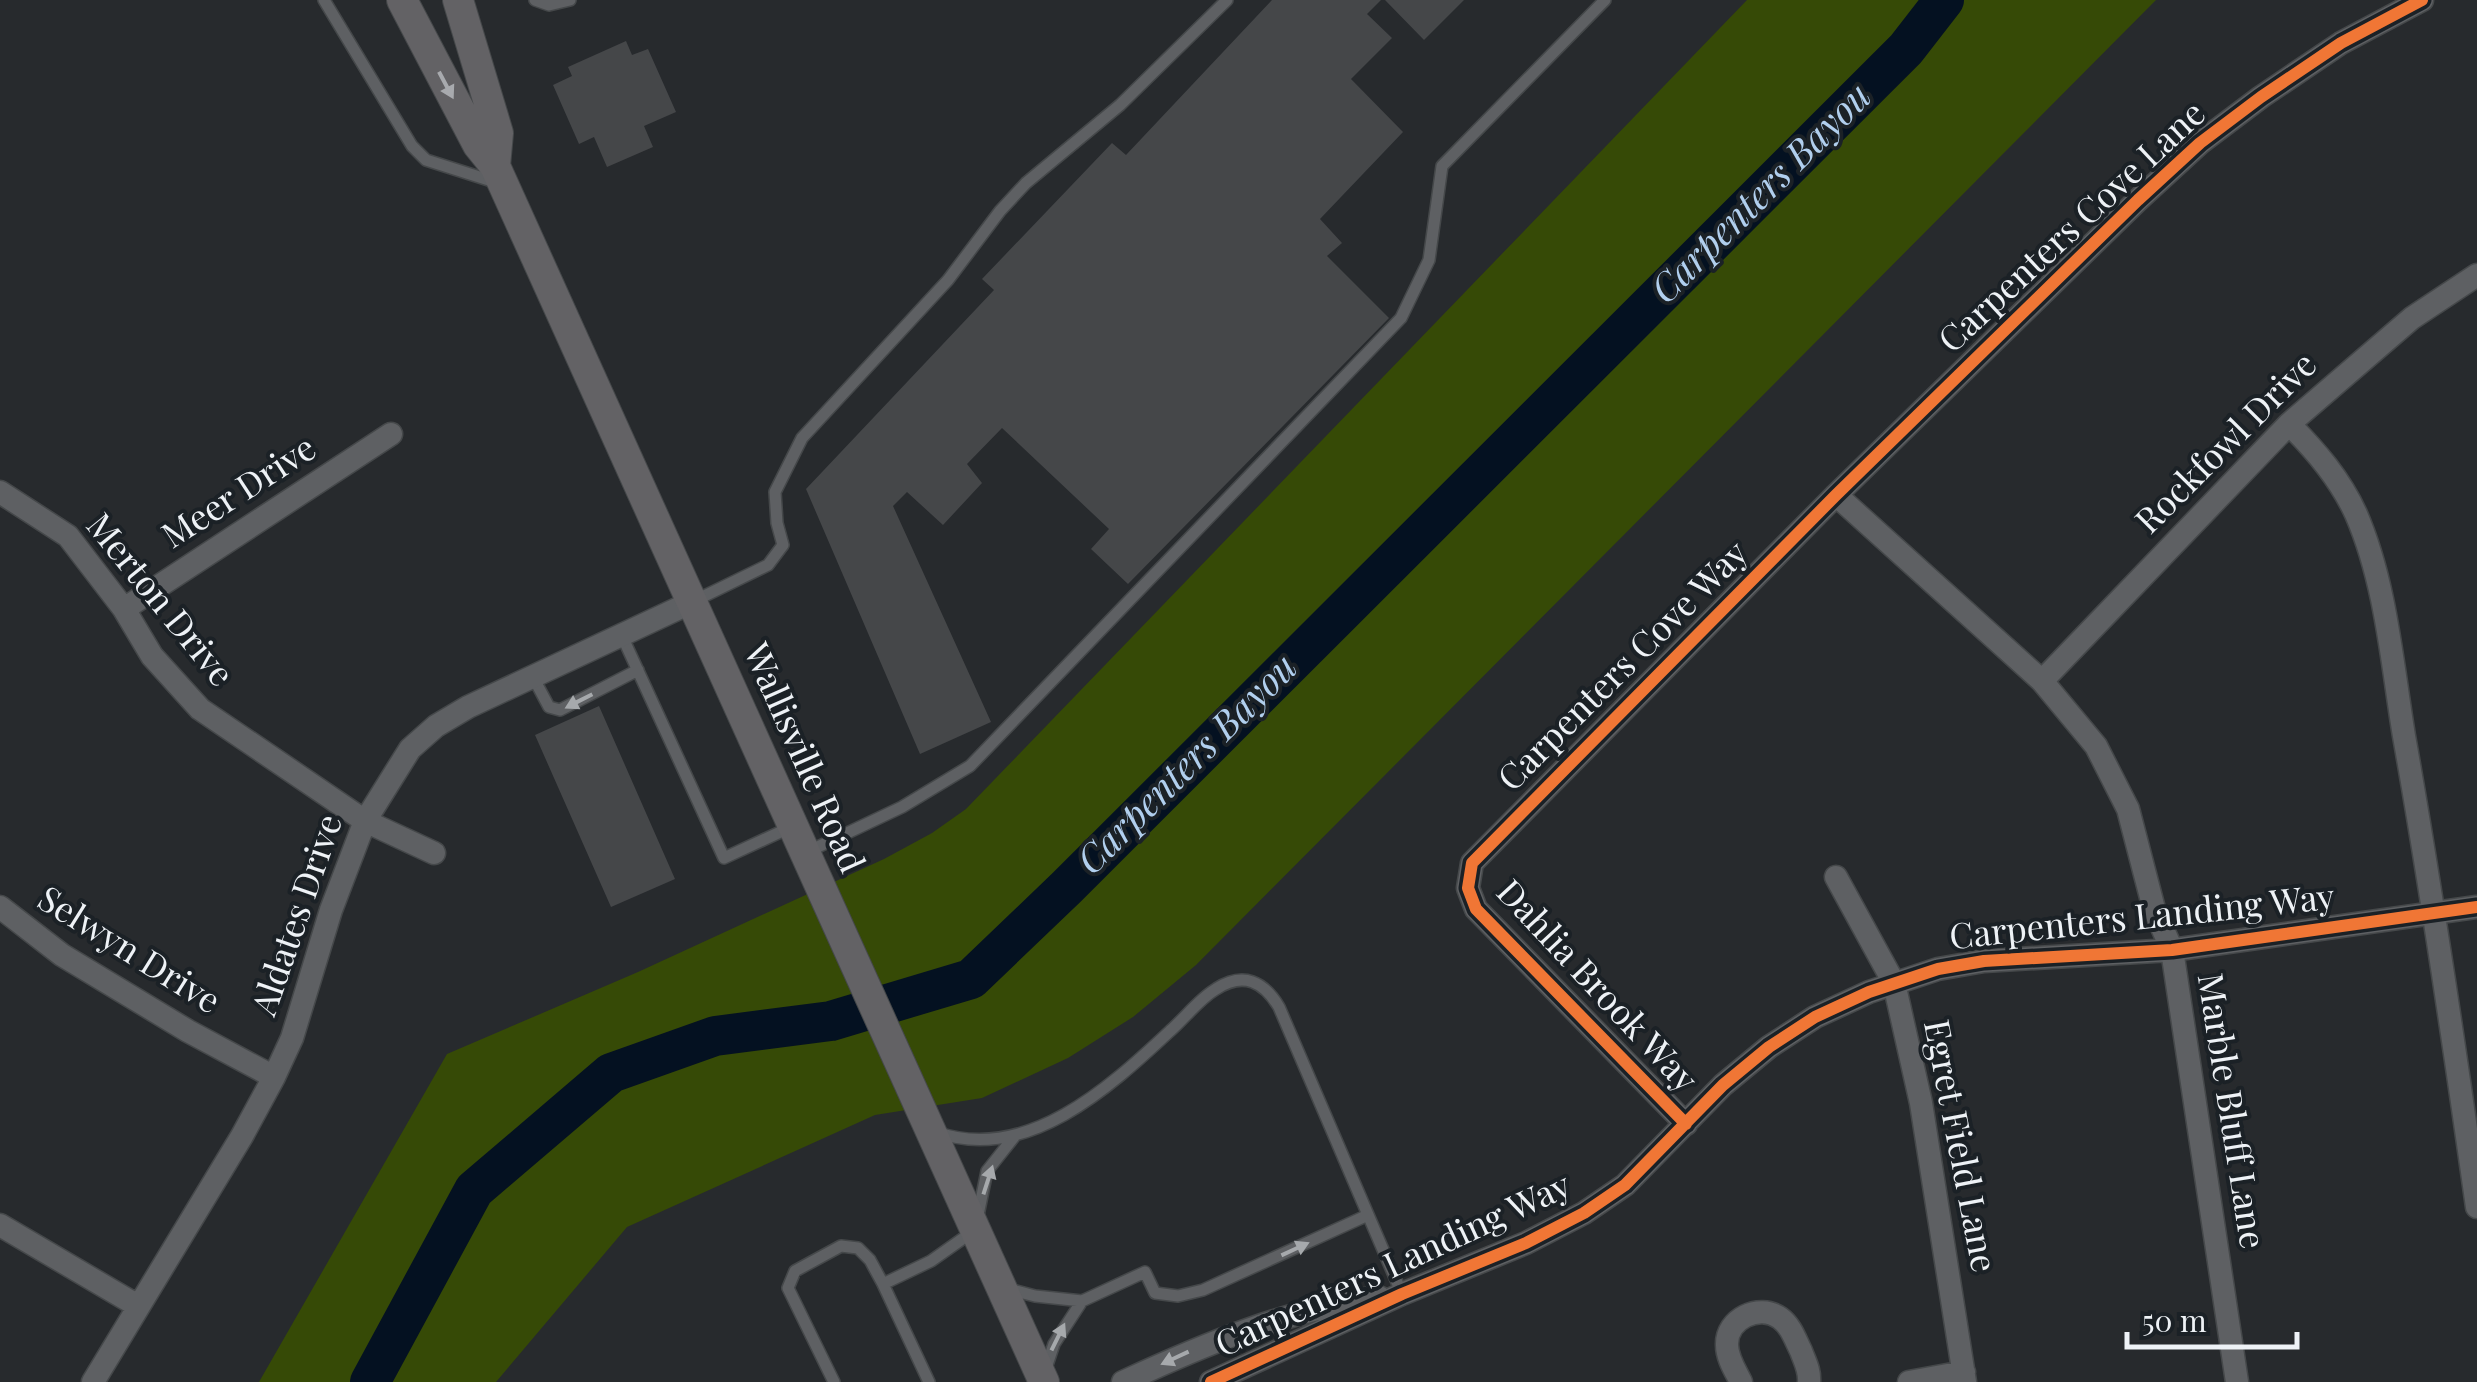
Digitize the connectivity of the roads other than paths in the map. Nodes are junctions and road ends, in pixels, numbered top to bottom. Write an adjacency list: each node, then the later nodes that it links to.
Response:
1 (324, 0): 9 (lane)
2 (402, 0): 9 (main road, Wallisville Road, one-way to 9)
3 (458, 0): 9 (main road, Wallisville Road)
4 (536, 0): 5 (lane)
5 (570, 0)
6 (1227, 0): 15 (lane)
7 (1605, 0): 22 (lane)
8 (2422, 0): 14 (street, Carpenters Cove Lane)
9 (499, 175): 15 (main road, Wallisville Road)
10 (2477, 276): 11 (street, Rockfowl Drive)
11 (2289, 424): 20 (street, Rockfowl Drive); 28 (street)
12 (391, 434): 16 (street, Meer Drive)
13 (0, 492): 16 (street, Merton Drive)
14 (1836, 495): 20 (street, Marble Bluff Lane); 25 (street, Carpenters Cove Way)
15 (692, 602): 17 (street, Aldates Drive); 22 (main road, Wallisville Road)
16 (124, 609): 21 (street, Merton Drive)
17 (622, 636): 18 (lane); 19 (street, Aldates Drive)
18 (638, 670): 19 (lane, one-way to 19); 22 (lane)
19 (533, 677): 21 (street, Aldates Drive)
20 (2042, 681): 29 (street, Marble Bluff Lane)
21 (366, 821): 23 (street, Merton Drive); 31 (street, Aldates Drive)
22 (799, 840): 33 (main road, Wallisville Road)
23 (434, 853)
24 (1836, 877): 30 (street, Egret Field Lane)
25 (1468, 888): 32 (street, Dahlia Brook Way)
26 (0, 907): 31 (street, Selwyn Drive)
27 (2477, 907): 28 (street, Carpenters Landing Way)
28 (2435, 913): 29 (street, Carpenters Landing Way); 35 (street)
29 (2172, 950): 30 (street, Carpenters Landing Way); 54 (street, Marble Bluff Lane)
30 (1894, 982): 32 (street, Carpenters Landing Way); 44 (street, Egret Field Lane)
31 (274, 1077): 43 (street, Aldates Drive)
32 (1686, 1124): 41 (street, Carpenters Landing Way)
33 (930, 1129): 34 (lane); 38 (main road, Wallisville Road)
34 (1014, 1137): 36 (lane); 38 (lane, one-way to 34)
35 (2477, 1207)
36 (1368, 1214): 41 (lane); 42 (lane, one-way to 36)
37 (0, 1225): 43 (street)
38 (976, 1230): 39 (lane); 40 (main road, Wallisville Road)
39 (883, 1284): 47 (lane); 48 (lane)
40 (1002, 1288): 42 (lane); 45 (main road, Wallisville Road)
41 (1402, 1294): 49 (street, Carpenters Landing Way, one-way to 49); 50 (street, Carpenters Landing Way)
42 (1082, 1301): 45 (lane, one-way to 42)
43 (138, 1306): 46 (street, Aldates Drive)
44 (1964, 1377): 53 (street)
45 (1043, 1380)
46 (94, 1382)
47 (834, 1382)
48 (929, 1382)
49 (1123, 1382)
50 (1211, 1382)
51 (1741, 1382): 52 (street)
52 (1809, 1382)
53 (1909, 1382)
54 (2237, 1382)

